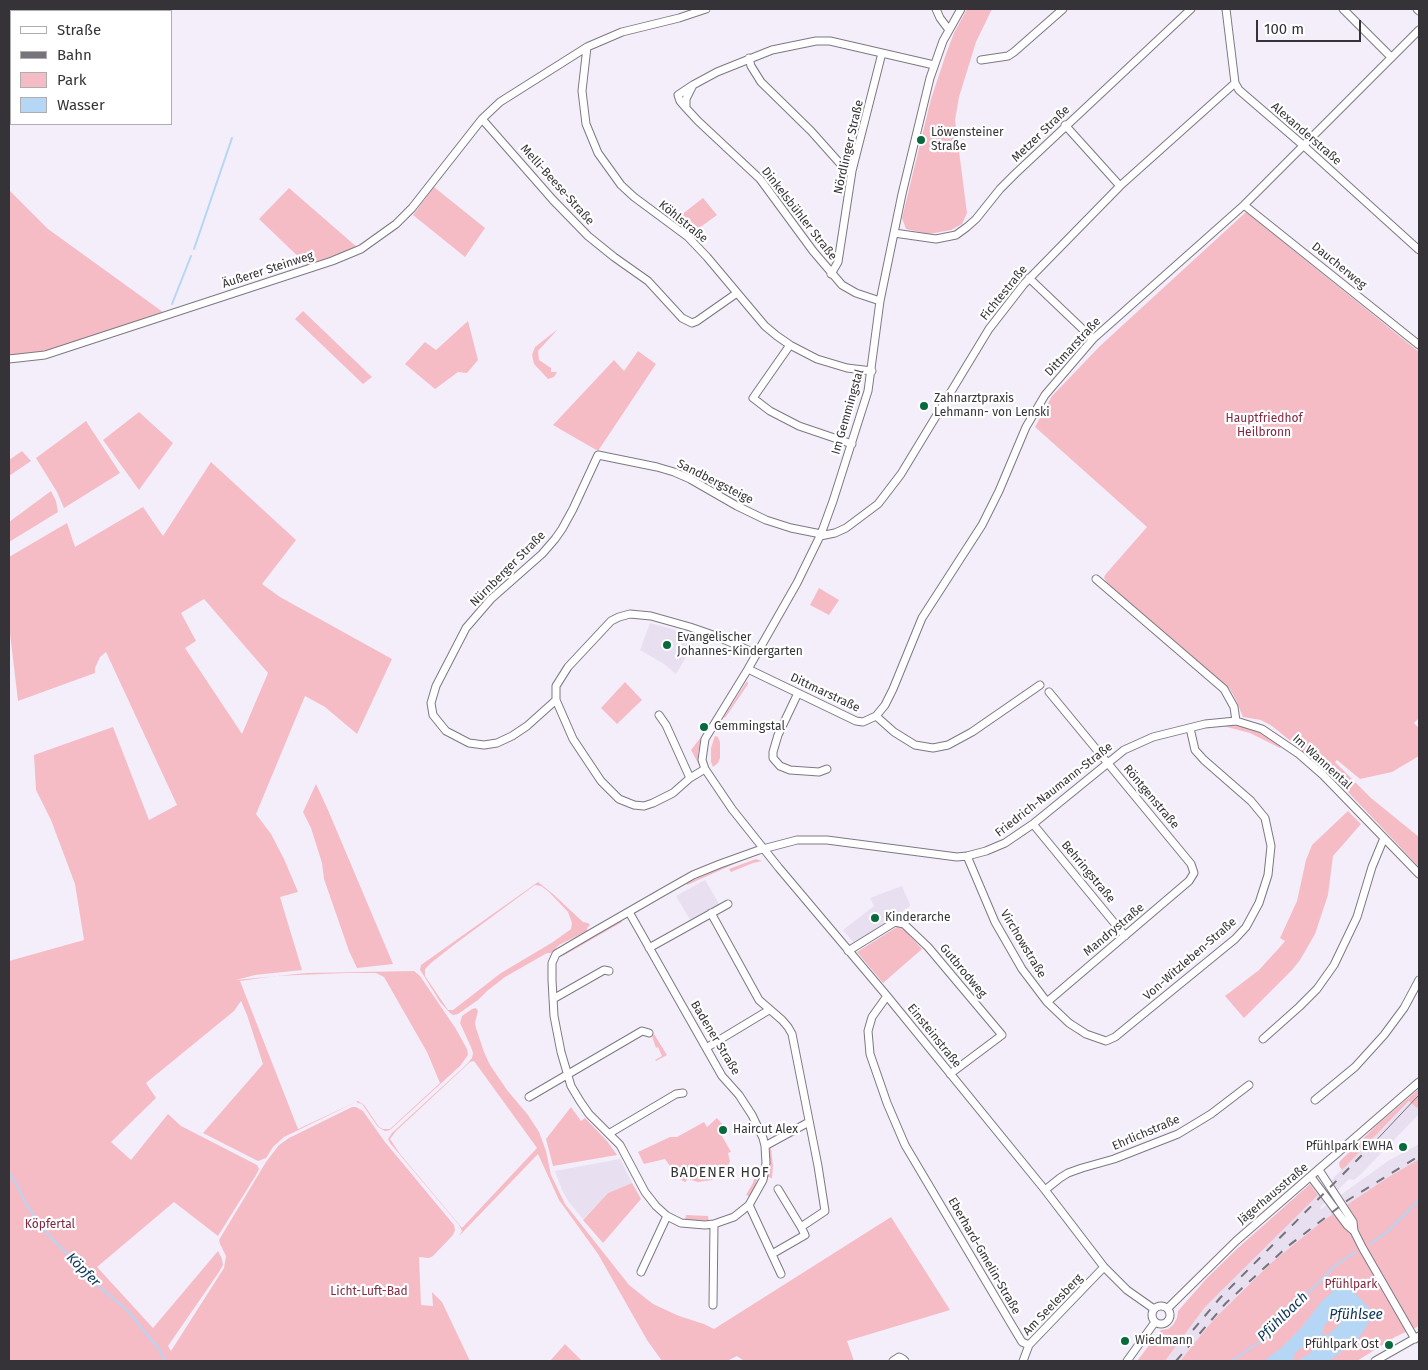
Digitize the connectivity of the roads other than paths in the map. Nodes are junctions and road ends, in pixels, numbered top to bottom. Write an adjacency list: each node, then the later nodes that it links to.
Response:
1 (706, 9): 10 (street, Äußerer Steinweg)
2 (936, 9): 8 (street)
3 (961, 9): 8 (street, Im Gemmingstal)
4 (1063, 9): 14 (street)
5 (1191, 9): 18 (street, Metzer Straße)
6 (1226, 9): 16 (street)
7 (1343, 9): 13 (street)
8 (949, 30): 15 (street, Im Gemmingstal)
9 (1419, 30): 13 (street, Dittmarstraße)
10 (587, 47): 17 (street, Äußerer Steinweg); 27 (street, Köhlstraße)
11 (882, 53): 12 (street); 15 (street); 20 (street, Nördlinger Straße)
12 (749, 58): 20 (street); 25 (street, Dinkelsbühler Straße)
13 (1391, 58): 19 (street, Dittmarstraße)
14 (981, 60)
15 (934, 65): 23 (street, Im Gemmingstal)
16 (1235, 82): 19 (street, Alexanderstraße); 21 (street, Fichtestraße)
17 (482, 119): 27 (street, Melli-Beese-Straße); 32 (street, Äußerer Steinweg)
18 (1065, 126): 21 (street); 23 (street, Metzer Straße)
19 (1304, 146): 22 (street, Dittmarstraße); 24 (street, Alexanderstraße)
20 (852, 171): 25 (street, Nördlinger Straße)
21 (1120, 186): 26 (street, Fichtestraße)
22 (1244, 204): 29 (street, Dittmarstraße); 31 (street, Daucherweg)
23 (894, 233): 28 (street, Im Gemmingstal)
24 (1419, 250)
25 (832, 274): 28 (street, Dinkelsbühler Straße)
26 (1030, 278): 29 (street); 36 (street, Fichtestraße)
27 (737, 292): 30 (street, Köhlstraße)
28 (880, 301): 33 (street, Im Gemmingstal)
29 (1093, 339): 45 (street, Dittmarstraße)
30 (790, 345): 33 (street, Köhlstraße); 34 (street)
31 (1419, 345)
32 (9, 359)
33 (872, 372): 34 (street, Im Gemmingstal)
34 (852, 444): 36 (street, Im Gemmingstal)
35 (598, 455): 36 (street, Sandbergsteige); 43 (street, Nürnberger Straße)
36 (820, 535): 38 (street, Im Gemmingstal)
37 (1096, 579): 46 (street)
38 (757, 654): 39 (street, Im Gemmingstal); 43 (street)
39 (748, 669): 42 (street, Dittmarstraße); 49 (street, Im Gemmingstal)
40 (1040, 685): 45 (street)
41 (1049, 692): 48 (street, Röntgenstraße)
42 (798, 693): 45 (street, Dittmarstraße); 50 (street)
43 (556, 700): 51 (street)
44 (659, 714): 51 (street)
45 (876, 716)
46 (1236, 720): 47 (street, Friedrich-Naumann-Straße); 53 (street, Im Wannental)
47 (1190, 728): 48 (street, Friedrich-Naumann-Straße); 72 (street, Von-Witzleben-Straße)
48 (1107, 762): 52 (street, Friedrich-Naumann-Straße); 56 (street, Röntgenstraße)
49 (705, 769): 51 (street); 54 (street, Einsteinstraße)
50 (827, 769)
51 (690, 778)
52 (1033, 824): 55 (street, Friedrich-Naumann-Straße); 61 (street, Behringstraße)
53 (1384, 838): 57 (street, Im Wannental); 71 (street)
54 (764, 848): 55 (street, Friedrich-Naumann-Straße); 59 (street, Badener Straße); 63 (street, Einsteinstraße)
55 (967, 856): 68 (street, Virchowstraße)
56 (1194, 873): 61 (street, Mandrystraße)
57 (1419, 874)
58 (728, 904): 60 (street)
59 (628, 912): 62 (street, Badener Straße); 67 (street, Badener Straße)
60 (711, 913): 62 (street); 69 (street)
61 (1125, 936): 68 (street, Mandrystraße)
62 (649, 948): 73 (street, Badener Straße)
63 (848, 951): 66 (street, Einsteinstraße); 74 (street, Gutbrodweg)
64 (609, 971): 67 (street)
65 (1419, 980): 80 (street)
66 (887, 996): 74 (street, Einsteinstraße); 102 (street, Eberhard-Gmelin-Straße)
67 (553, 999): 75 (street, Badener Straße)
68 (1046, 1002): 72 (street, Virchowstraße)
69 (769, 1010): 73 (street); 81 (street)
70 (649, 1033): 75 (street)
71 (1263, 1039)
72 (1106, 1041)
73 (706, 1048): 83 (street, Badener Straße)
74 (950, 1074): 87 (street, Einsteinstraße)
75 (568, 1075): 79 (street); 82 (street, Badener Straße)
76 (1419, 1082): 84 (street, Jägerhausstraße)
77 (1249, 1085): 87 (street, Ehrlichstraße)
78 (683, 1093): 82 (street)
79 (529, 1097)
80 (1315, 1100)
81 (809, 1122): 83 (street); 91 (street)
82 (610, 1133): 89 (street, Badener Straße)
83 (765, 1146): 88 (street, Badener Straße)
84 (1319, 1170): 85 (street, Jägerhausstraße); 92 (street)
85 (1311, 1177): 92 (street); 98 (street, Jägerhausstraße)
86 (778, 1190): 91 (street)
87 (1044, 1190): 94 (street, Einsteinstraße)
88 (749, 1205): 90 (street, Badener Straße); 93 (street)
89 (667, 1216): 90 (street, Badener Straße); 95 (street)
90 (714, 1224): 97 (street)
91 (801, 1227): 93 (street)
92 (1354, 1231): 101 (street)
93 (772, 1254): 96 (street)
94 (1104, 1268): 99 (street, Einsteinstraße); 102 (street, Am Seelesberg)
95 (641, 1272)
96 (781, 1274)
97 (713, 1305)
98 (1168, 1308): 99 (street); 100 (street)
99 (1154, 1309): 100 (street)
100 (1155, 1322): 106 (street)
101 (1417, 1338): 107 (street)
102 (1029, 1345): 105 (street, Am Seelesberg)
103 (893, 1361): 104 (street)
104 (905, 1361)
105 (1023, 1361)
106 (1127, 1361)
107 (1375, 1361)

